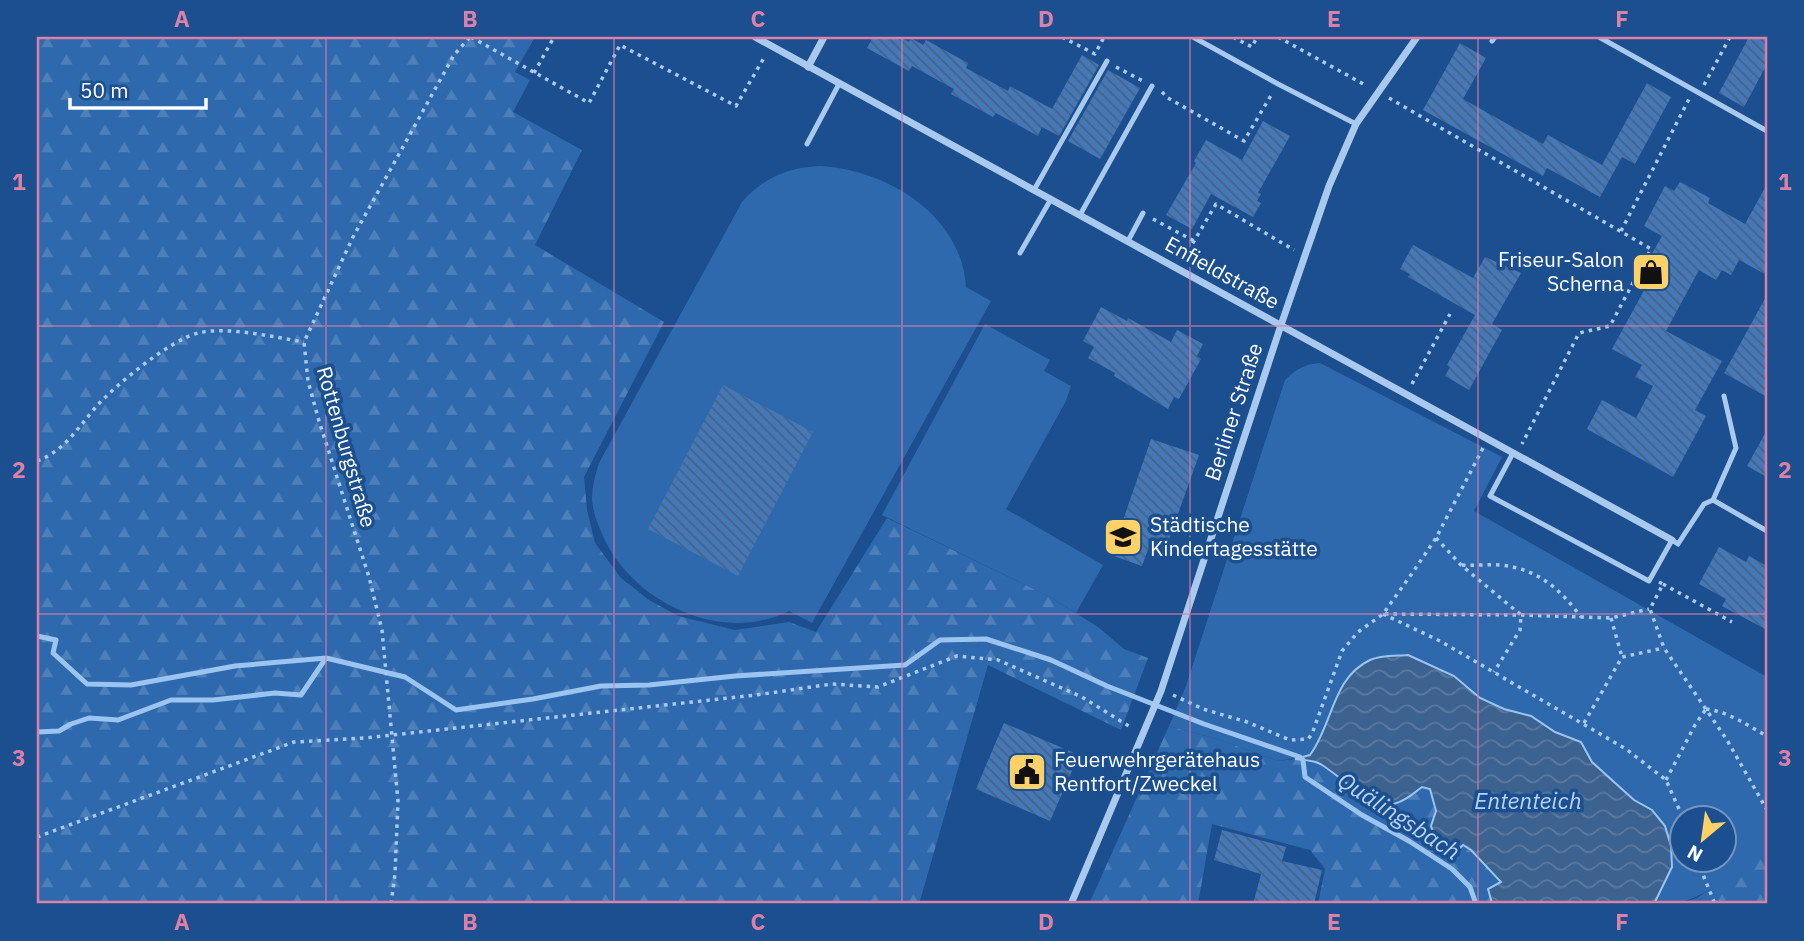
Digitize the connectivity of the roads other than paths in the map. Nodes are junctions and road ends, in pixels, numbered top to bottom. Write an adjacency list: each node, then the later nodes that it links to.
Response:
1 (755, 37): 7 (street, Enfieldstraße)
2 (824, 37): 7 (street)
3 (1193, 37): 10 (lane)
4 (1416, 37): 10 (street, Berliner Straße)
5 (1599, 37): 11 (lane)
6 (1107, 61): 13 (lane)
7 (808, 67): 8 (street, Enfieldstraße)
8 (839, 83): 12 (lane); 13 (street, Enfieldstraße)
9 (1152, 86): 16 (lane)
10 (1356, 124): 19 (street, Berliner Straße)
11 (1767, 131)
12 (807, 144)
13 (1034, 190): 14 (street, Enfieldstraße)
14 (1051, 199): 16 (street, Enfieldstraße); 18 (lane)
15 (1143, 213): 17 (lane)
16 (1080, 215): 17 (street, Enfieldstraße)
17 (1128, 241): 19 (street, Enfieldstraße)
18 (1020, 253)
19 (1281, 325): 21 (street, Enfieldstraße); 25 (street, Berliner Straße)
20 (1724, 396): 22 (lane)
21 (1514, 454): 24 (street, Enfieldstraße); 24 (lane)
22 (1713, 500): 23 (lane); 24 (lane)
23 (1767, 531)
24 (1672, 540)
25 (1071, 904)

